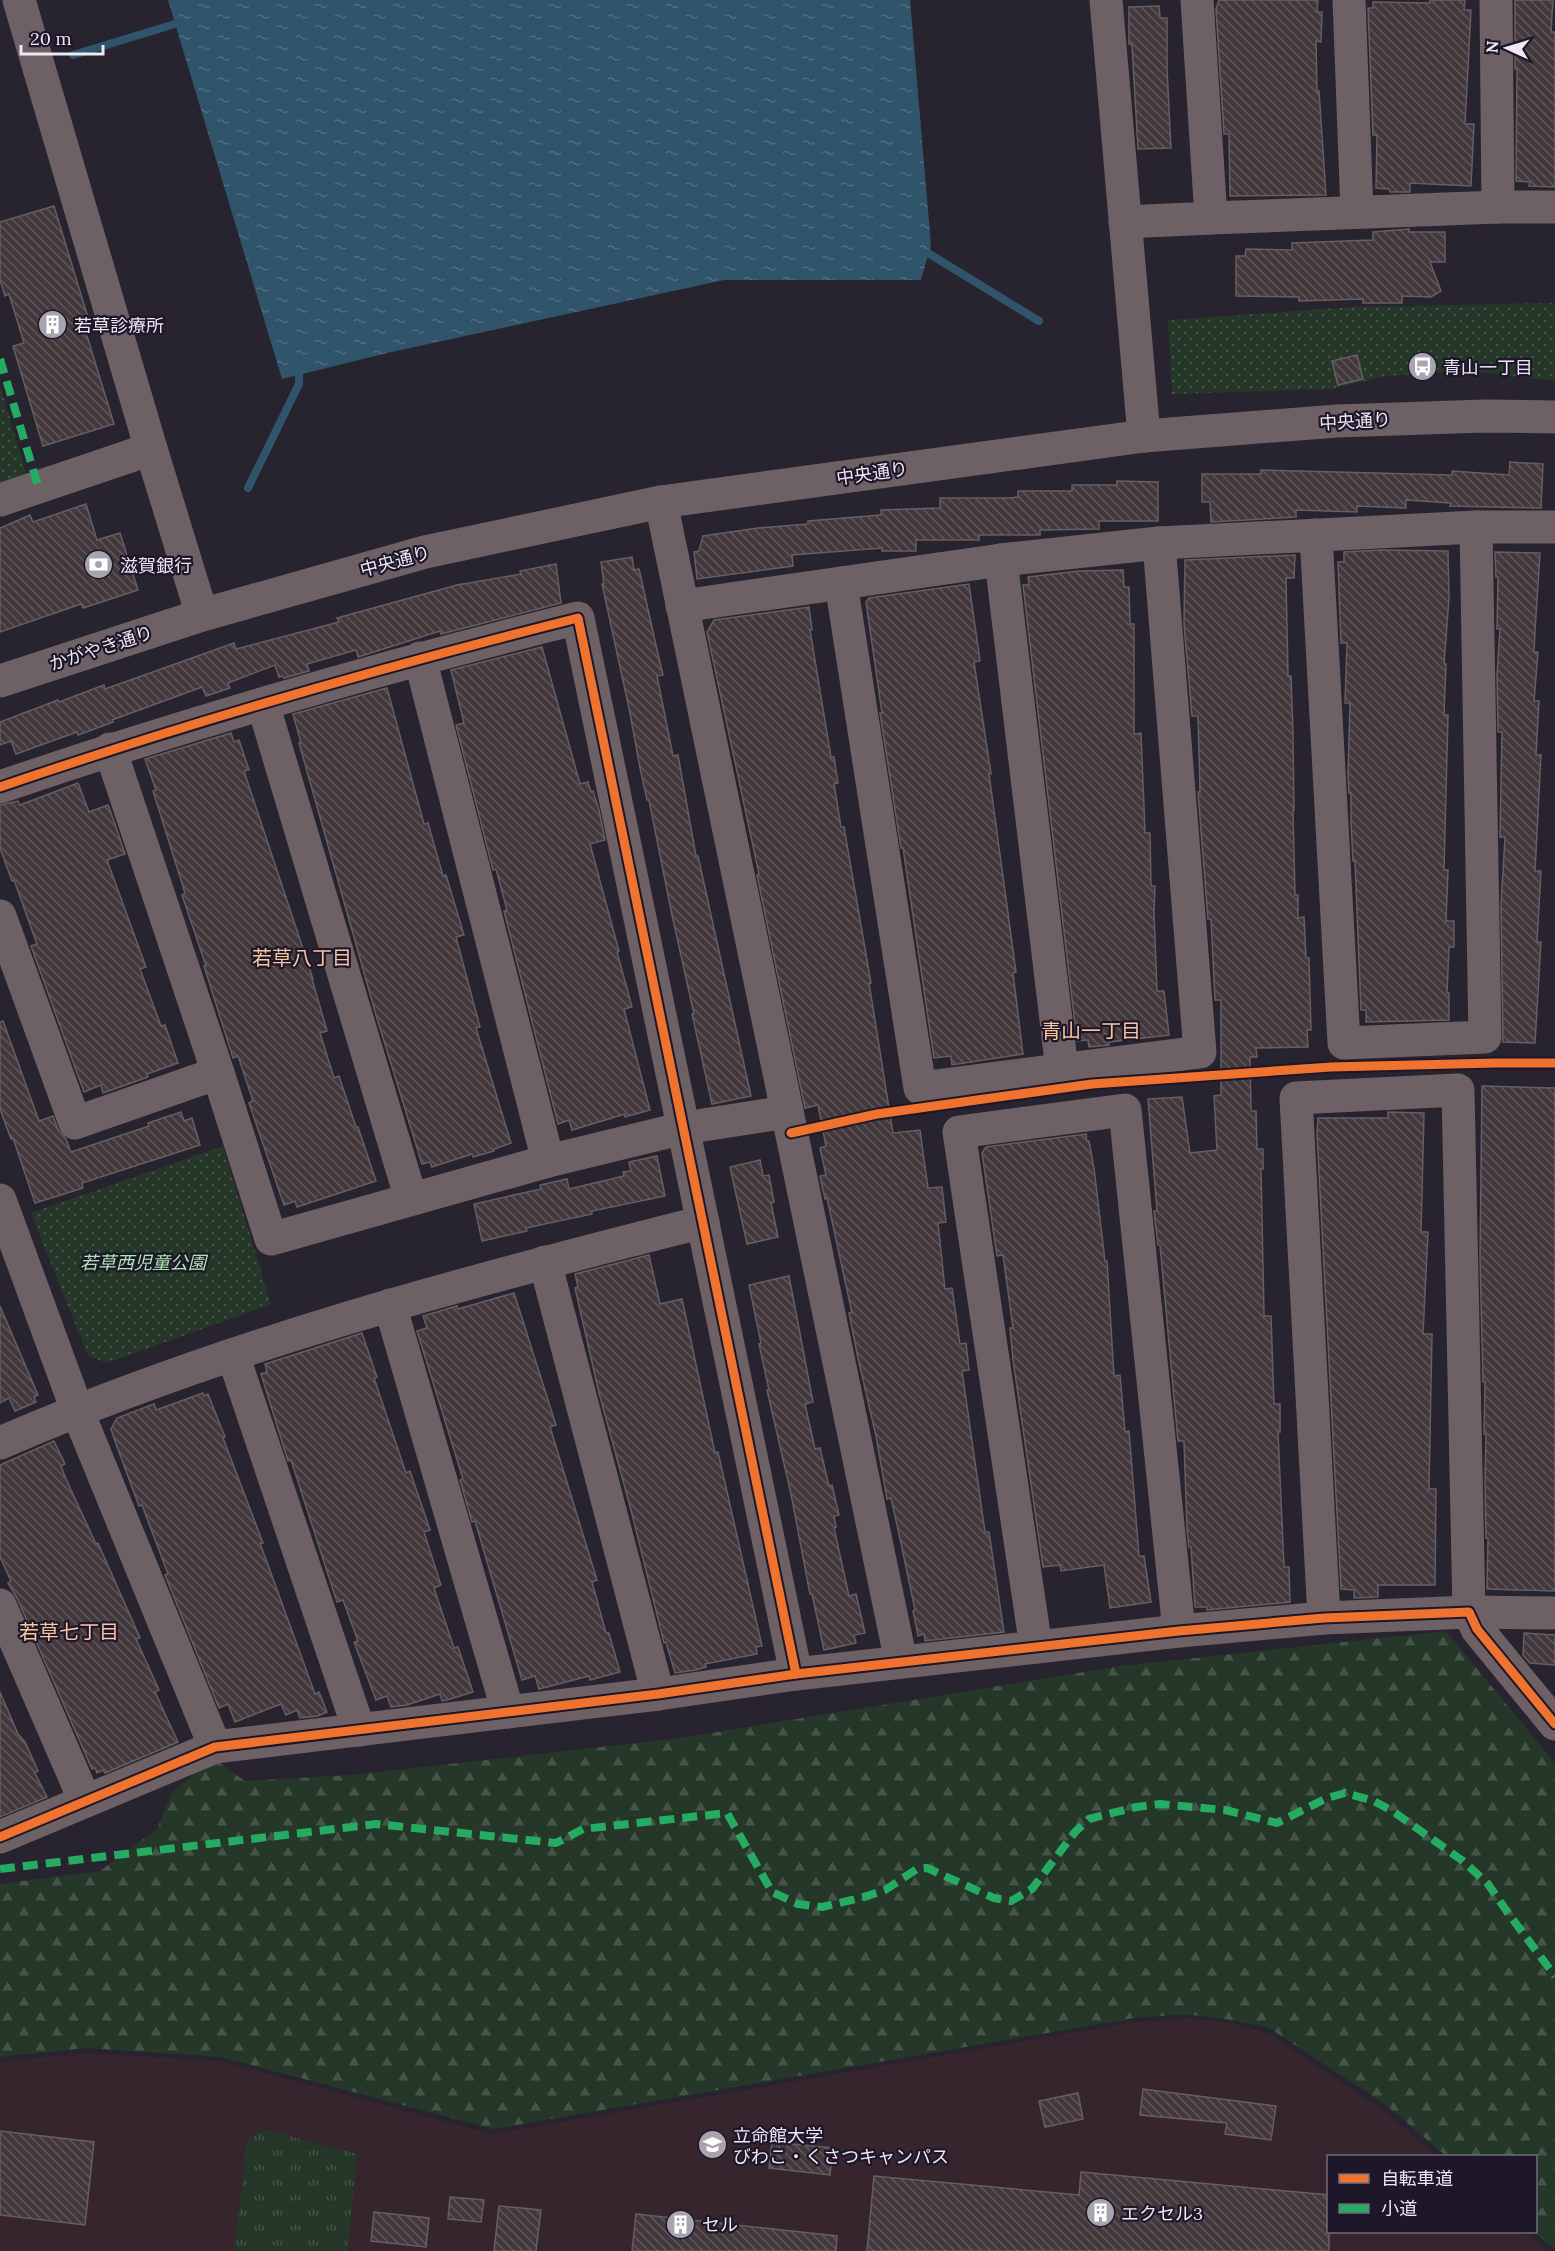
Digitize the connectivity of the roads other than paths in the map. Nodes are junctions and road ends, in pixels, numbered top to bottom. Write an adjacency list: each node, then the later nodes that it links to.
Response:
1 (1106, 0): 10 (street)
2 (1197, 0): 9 (street)
3 (1349, 0): 8 (street)
4 (1496, 0): 6 (street)
5 (15, 16): 13 (street)
6 (1498, 207): 7 (street); 8 (street)
7 (1555, 207)
8 (1358, 212): 9 (street)
9 (1211, 218): 10 (street)
10 (1125, 222): 12 (street)
11 (1555, 417): 12 (street, 中央通り)
12 (1144, 436): 15 (street, 中央通り)
13 (151, 449): 14 (street); 23 (street)
14 (0, 500)
15 (660, 501): 22 (street); 23 (street, 中央通り)
16 (1555, 527): 17 (street)
17 (1476, 528): 18 (street); 18 (street)
18 (1316, 535): 19 (street)
19 (1159, 543): 20 (street); 30 (street)
20 (1001, 560): 21 (street); 30 (street)
21 (841, 583): 22 (street); 30 (street)
22 (682, 606): 32 (street)
23 (202, 615): 25 (street, かがやき通り)
24 (420, 658): 26 (street); 33 (street); 34 (street)
25 (0, 681)
26 (262, 704): 27 (street); 35 (street)
27 (110, 749): 28 (street); 31 (street)
28 (0, 787)
29 (0, 916): 31 (street)
30 (1062, 1070)
31 (218, 1072): 35 (street)
32 (787, 1112): 33 (street); 49 (street)
33 (684, 1128): 34 (street); 37 (street)
34 (548, 1161): 35 (street)
35 (411, 1199)
36 (0, 1200): 41 (street)
37 (703, 1222): 38 (street); 50 (street)
38 (545, 1262): 39 (street); 51 (street)
39 (390, 1305): 40 (street); 53 (street)
40 (233, 1355): 41 (street); 54 (street)
41 (77, 1410): 42 (street); 55 (street)
42 (0, 1443)
43 (0, 1605): 56 (street)
44 (1469, 1612): 45 (street); 46 (street); 46 (street); 52 (street)
45 (1555, 1612)
46 (1324, 1618): 47 (street)
47 (1179, 1631): 48 (street); 48 (street)
48 (1035, 1647): 49 (street)
49 (901, 1662): 50 (street)
50 (796, 1674): 51 (street)
51 (658, 1694): 53 (street)
52 (1550, 1711)
53 (508, 1713): 54 (street)
54 (359, 1731): 55 (street)
55 (215, 1747): 56 (street)
56 (85, 1801): 57 (street)
57 (0, 1838)

